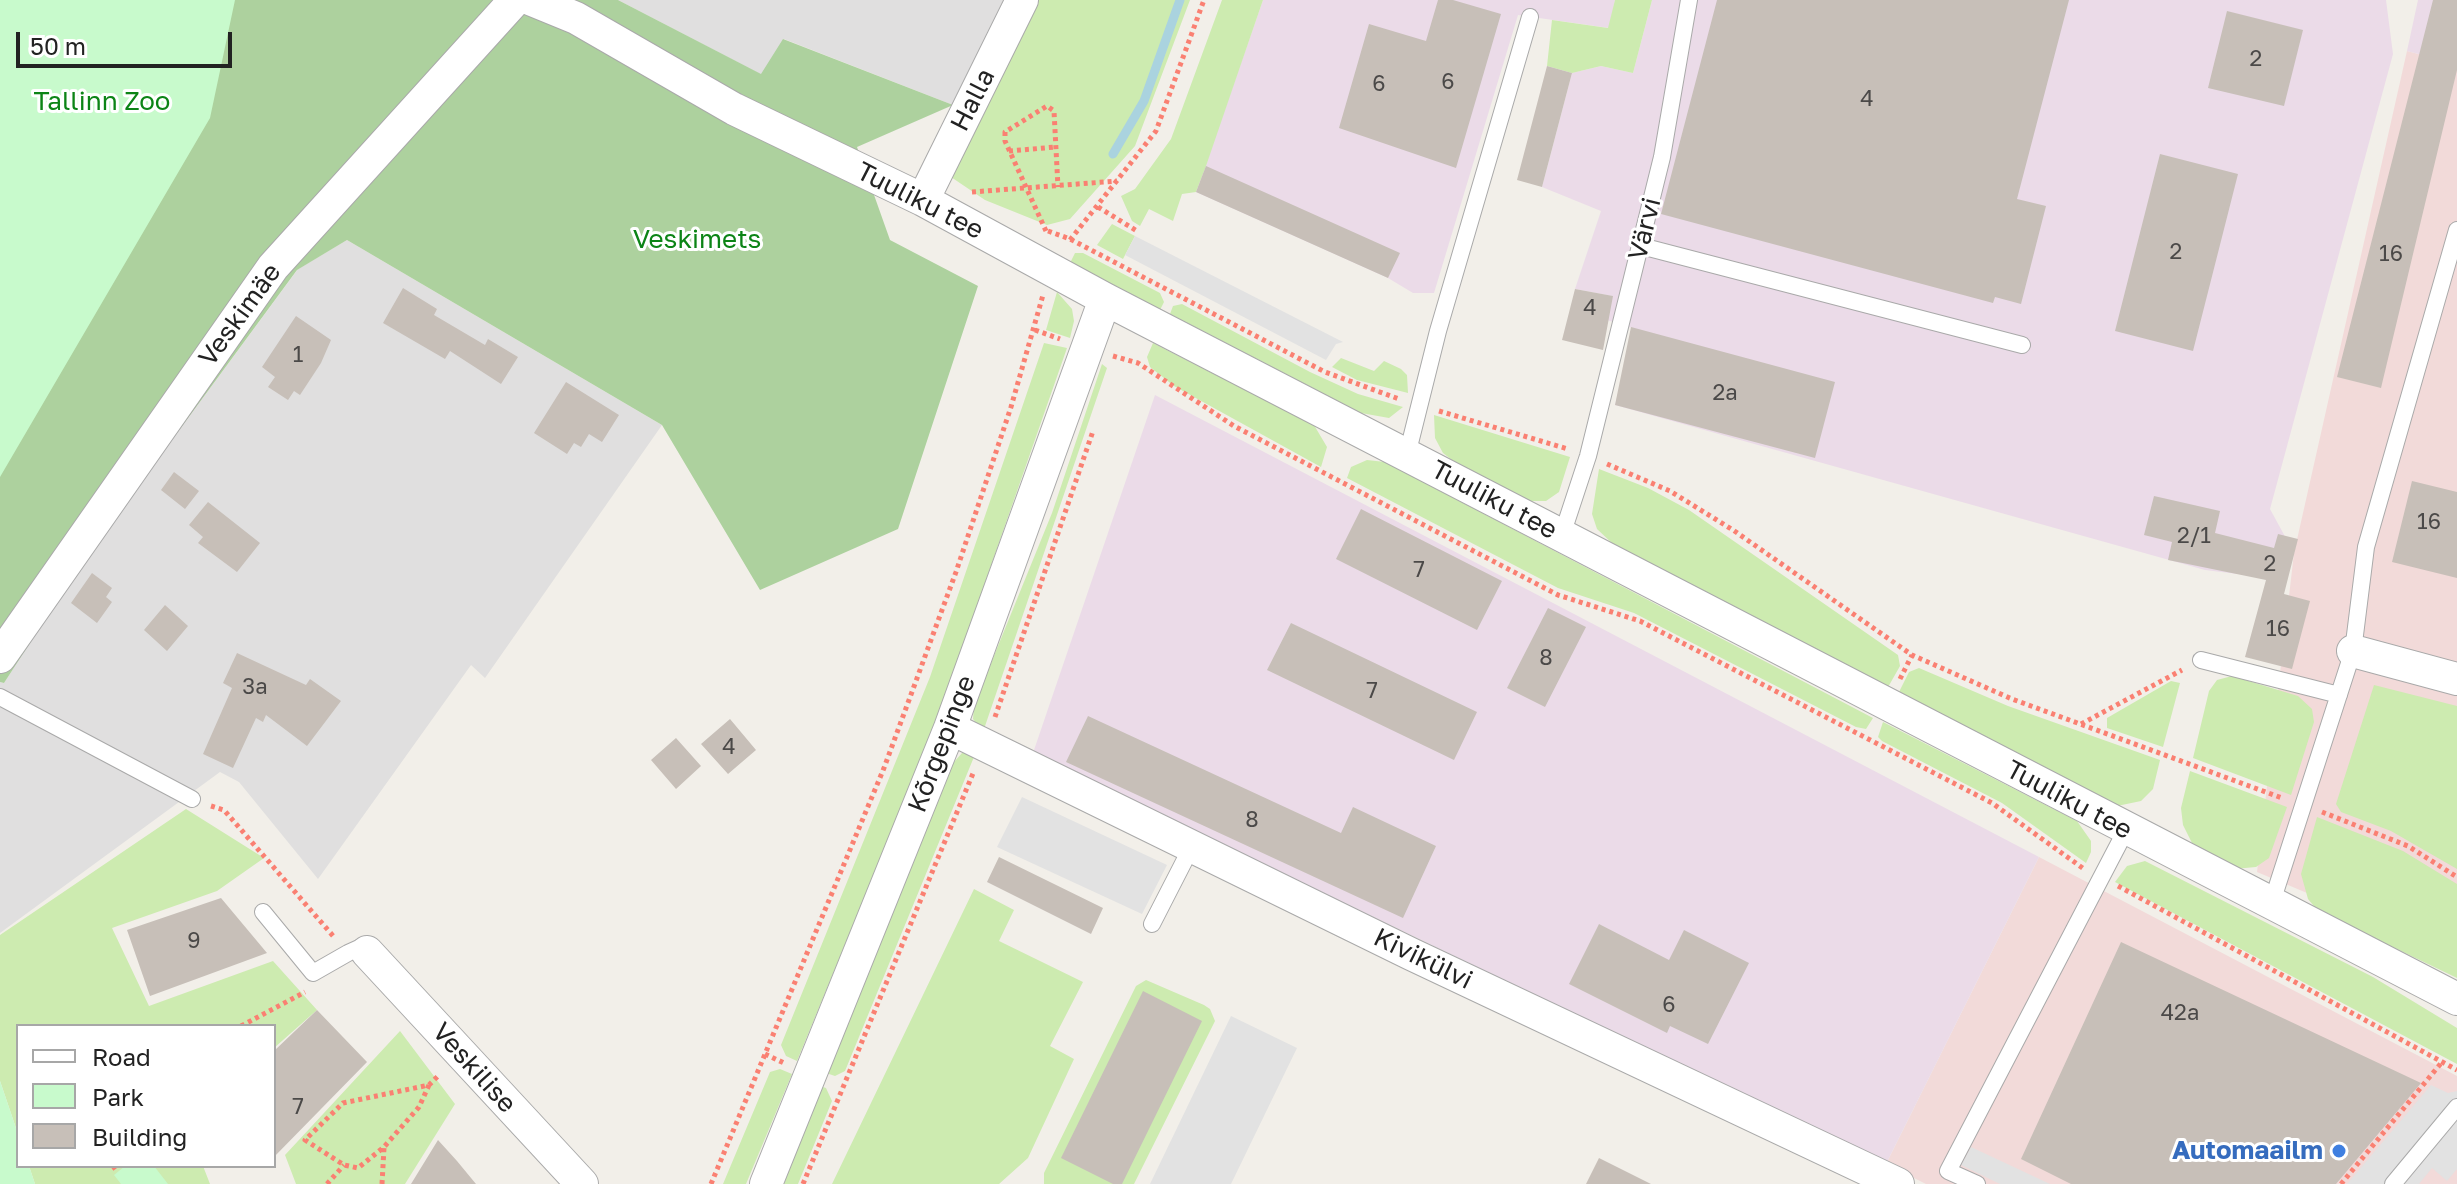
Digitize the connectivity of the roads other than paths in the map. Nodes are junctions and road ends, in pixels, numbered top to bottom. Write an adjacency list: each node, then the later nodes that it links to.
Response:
1 (515, 0): 15 (street, Veskimäe)
2 (532, 0): 6 (street, Tuuliku tee)
3 (1022, 0): 6 (street, Halla)
4 (1689, 0): 8 (lane, Värvi)
5 (1530, 17): 12 (lane)
6 (923, 200): 10 (street, Tuuliku tee)
7 (2457, 230): 9 (lane)
8 (1641, 246): 11 (lane); 13 (lane, Värvi)
9 (2453, 260): 14 (lane)
10 (1105, 299): 12 (street, Tuuliku tee); 20 (street, Kõrgepinge)
11 (2022, 345)
12 (1407, 455): 13 (street, Tuuliku tee)
13 (1562, 535): 22 (street, Tuuliku tee)
14 (2353, 651): 17 (street); 18 (lane)
15 (0, 657)
16 (2201, 660): 18 (lane)
17 (2457, 679)
18 (2339, 695): 24 (lane)
19 (0, 697): 21 (lane)
20 (950, 728): 23 (street, Kivikülvi); 33 (street, Kõrgepinge)
21 (192, 799)
22 (2126, 830): 24 (street, Tuuliku tee); 30 (lane)
23 (1193, 844): 26 (lane); 31 (street, Kivikülvi)
24 (2271, 905): 28 (street, Tuuliku tee)
25 (263, 912): 27 (lane)
26 (1152, 924)
27 (357, 952): 32 (street, Veskilise)
28 (2457, 999)
29 (2457, 1107): 35 (lane)
30 (1945, 1177): 34 (lane)
31 (1880, 1180)
32 (582, 1184)
33 (766, 1184)
34 (1977, 1184)
35 (2393, 1184)

